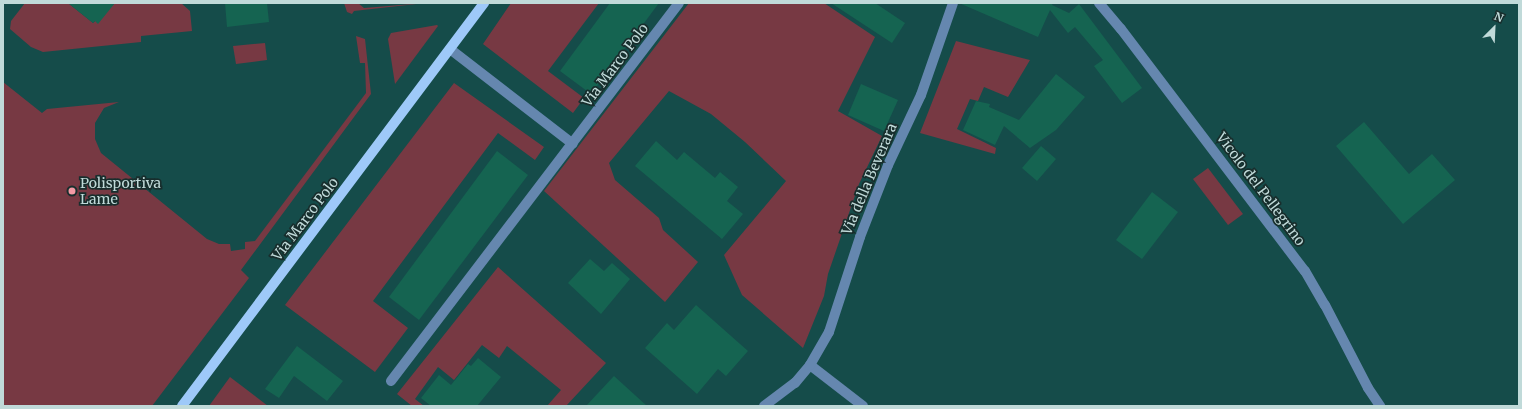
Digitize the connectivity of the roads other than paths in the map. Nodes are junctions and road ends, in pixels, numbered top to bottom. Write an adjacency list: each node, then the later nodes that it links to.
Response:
1 (484, 3): 5 (main road, Via Marco Polo)
2 (679, 3): 6 (street, Via Marco Polo)
3 (953, 3): 7 (street, Via della Beverara)
4 (1099, 3): 12 (street, Vicolo del Pellegrino)
5 (450, 49): 6 (street); 9 (main road, Via Marco Polo)
6 (574, 144): 8 (street, Via Marco Polo)
7 (810, 365): 10 (street, Via della Beverara); 11 (street)
8 (391, 381)
9 (182, 406)
10 (764, 406)
11 (863, 406)
12 (1380, 406)

